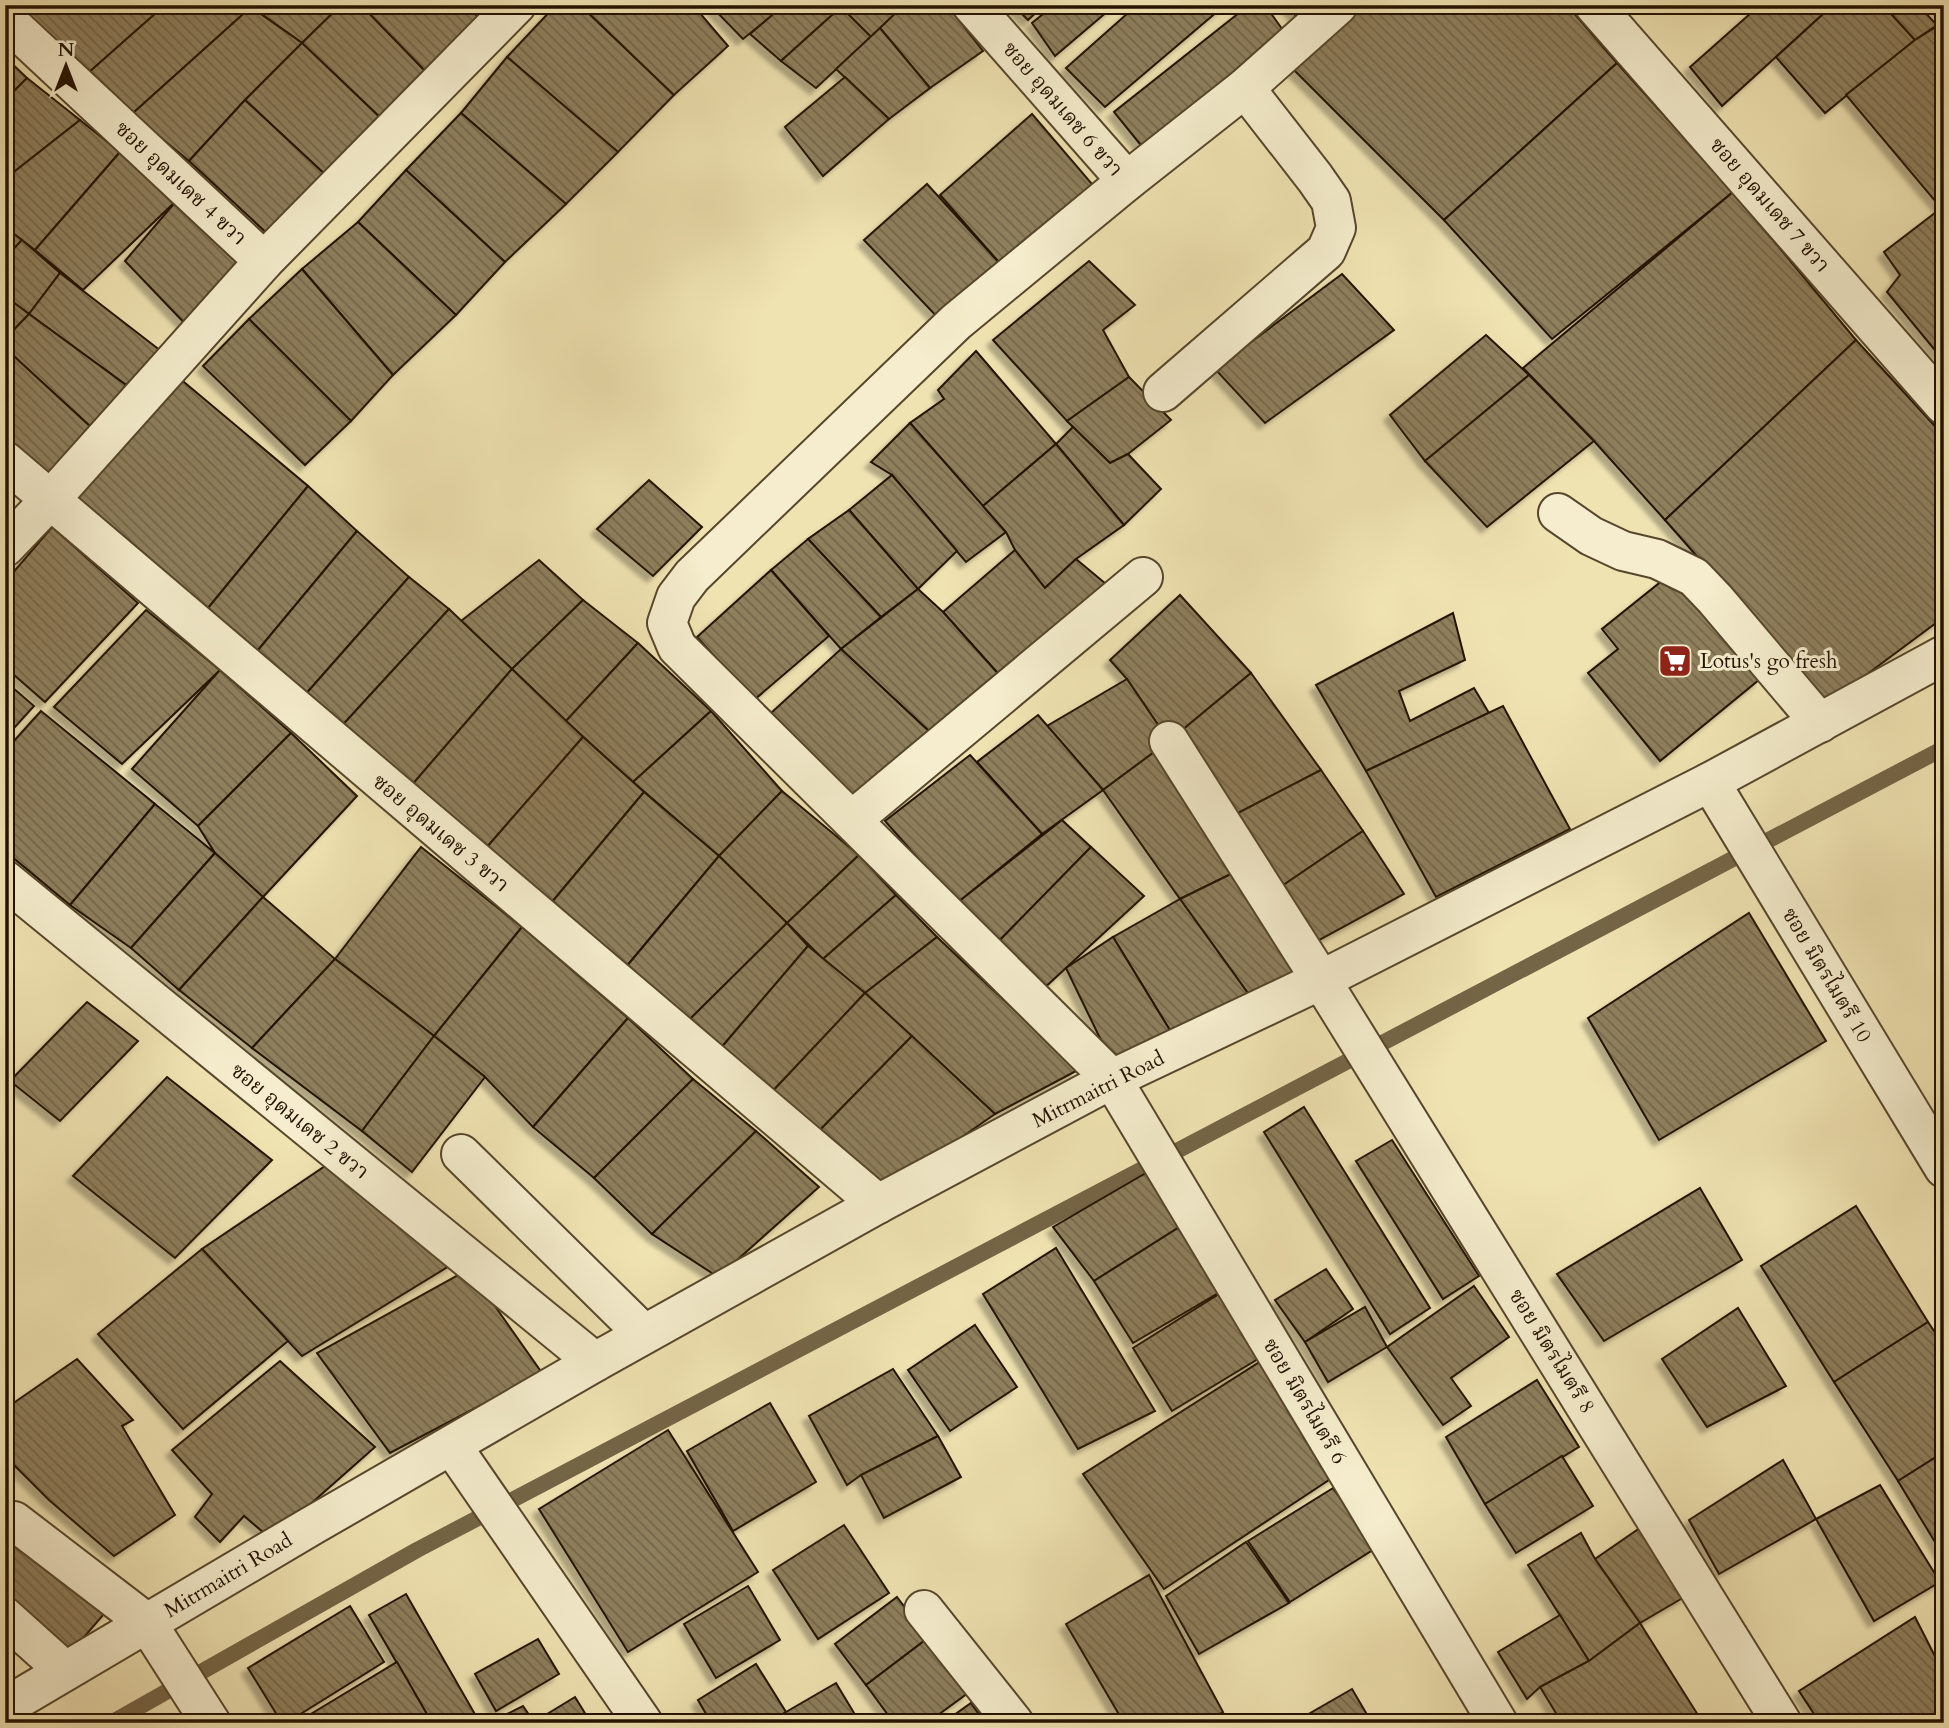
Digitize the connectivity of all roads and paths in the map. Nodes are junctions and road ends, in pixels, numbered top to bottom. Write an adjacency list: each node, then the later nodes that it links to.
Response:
1 (972, 5): 7 (street, ซอย อุดมเดช 6 ขวา)
2 (1338, 5): 6 (street, ซอย มิตรไมตรี 6)
3 (1594, 5): 10 (street, ซอย อุดมเดช 7 ขวา)
4 (509, 8): 8 (street)
5 (5, 19): 8 (street, ซอย อุดมเดช 4 ขวา)
6 (1245, 88): 7 (street, ซอย มิตรไมตรี 6); 9 (street)
7 (1127, 181): 20 (street, ซอย มิตรไมตรี 6)
8 (264, 261): 12 (street)
9 (1163, 392)
10 (1944, 405)
11 (5, 461): 12 (street, ซอย อุดมเดช 3 ขวา)
12 (50, 500): 14 (street); 26 (street, ซอย อุดมเดช 3 ขวา)
13 (1558, 513): 17 (street)
14 (5, 547)
15 (1143, 577): 20 (street)
16 (1944, 655): 17 (street, Mitrmaitri Road)
17 (1820, 723): 19 (street, Mitrmaitri Road)
18 (1169, 741): 22 (street, ซอย มิตรไมตรี 8)
19 (1710, 782): 22 (street, Mitrmaitri Road); 25 (street, ซอย มิตรไมตรี 10)
20 (852, 820): 23 (street, ซอย มิตรไมตรี 6)
21 (5, 880): 28 (street, ซอย อุดมเดช 2 ขวา)
22 (1321, 980): 23 (street, Mitrmaitri Road); 40 (street, ซอย มิตรไมตรี 8)
23 (1112, 1079): 26 (street, Mitrmaitri Road); 39 (street, ซอย มิตรไมตรี 6)
24 (461, 1154): 27 (street)
25 (1944, 1168)
26 (878, 1204): 27 (street, Mitrmaitri Road)
27 (644, 1334): 28 (street, Mitrmaitri Road)
28 (595, 1362): 29 (street, Mitrmaitri Road)
29 (452, 1446): 33 (street, Mitrmaitri Road); 37 (street)
30 (14, 1521): 33 (street)
31 (923, 1610): 38 (street)
32 (5, 1617): 34 (street)
33 (147, 1623): 34 (street, Mitrmaitri Road); 36 (street)
34 (65, 1671): 35 (street, Mitrmaitri Road)
35 (5, 1707)
36 (211, 1723)
37 (643, 1723)
38 (1014, 1723)
39 (1498, 1723)
40 (1782, 1723)

